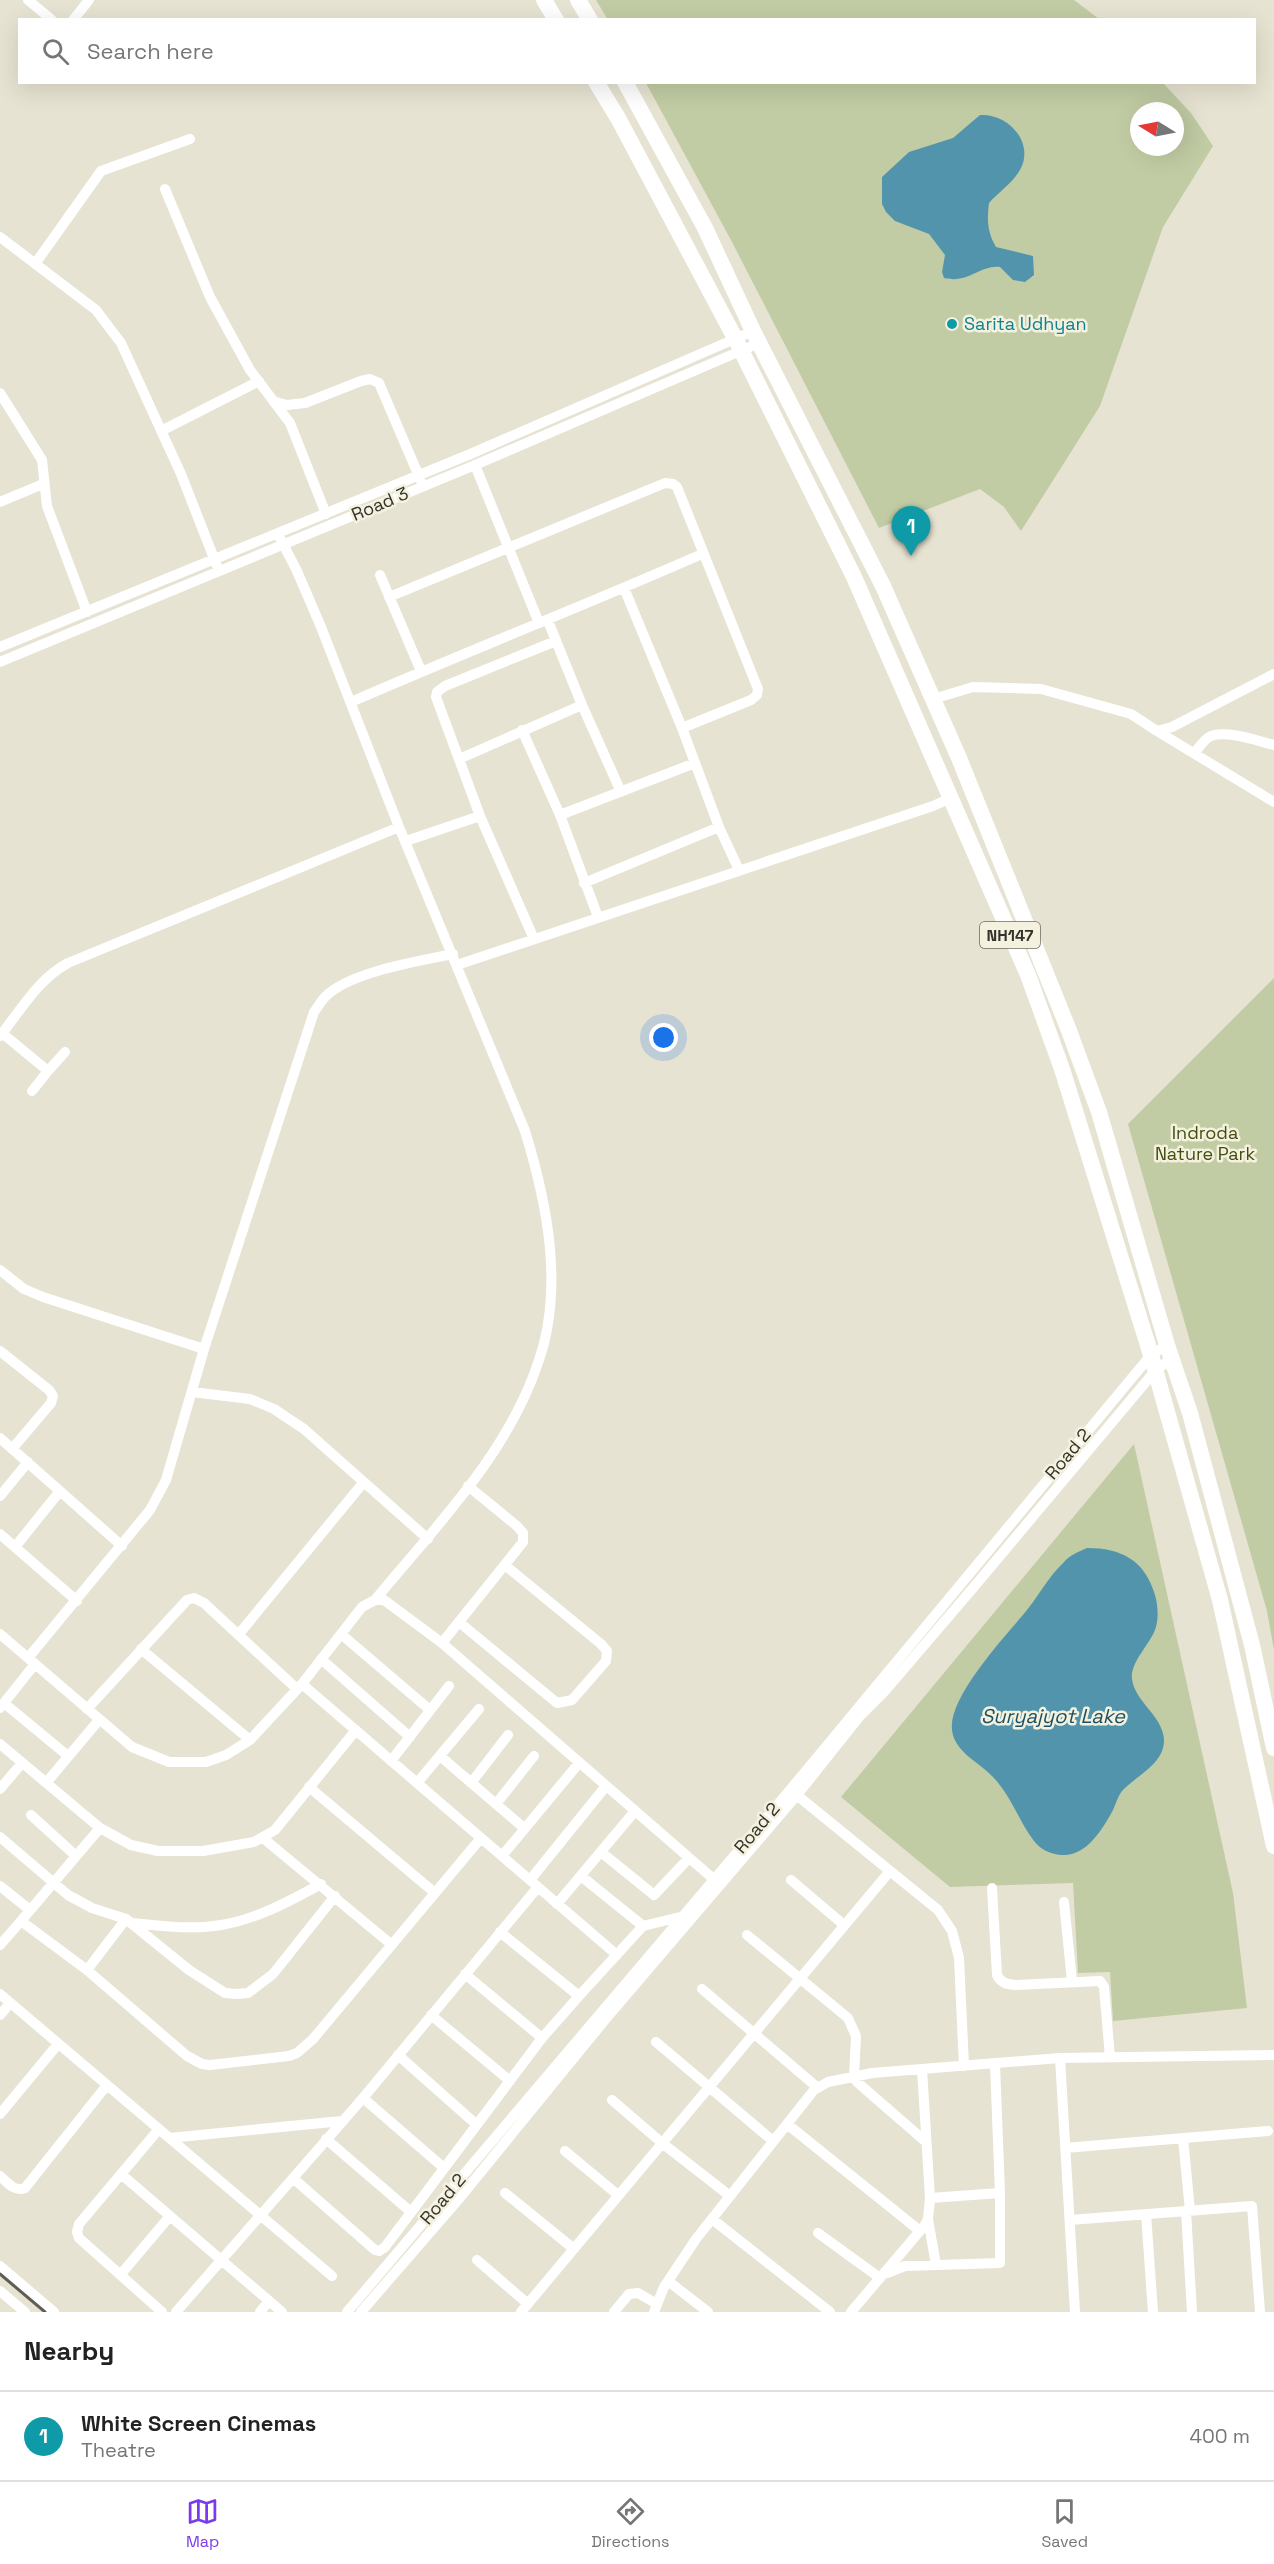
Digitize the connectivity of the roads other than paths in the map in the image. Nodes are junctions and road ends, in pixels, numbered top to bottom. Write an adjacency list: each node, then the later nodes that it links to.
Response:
1 (28, 0): 5 (street)
2 (89, 0): 6 (street)
3 (544, 0): 7 (highway)
4 (578, 0): 8 (highway)
5 (50, 18)
6 (75, 18)
7 (555, 18)
8 (589, 18)
9 (597, 84): 16 (highway, NH147)
10 (626, 84): 15 (highway, NH147)
11 (190, 139): 14 (street)
12 (165, 189): 17 (street)
13 (0, 237): 14 (street)
14 (35, 264): 20 (street)
15 (756, 337): 16 (street, Road 3); 42 (highway, NH147)
16 (739, 346): 21 (street, Road 3); 22 (street, Road 3); 43 (highway, NH147)
17 (259, 381): 19 (street); 20 (street)
18 (0, 393): 23 (street)
19 (275, 402): 22 (street); 26 (street)
20 (161, 431): 31 (street)
21 (475, 465): 24 (street, Road 3); 29 (street)
22 (418, 475): 24 (street); 26 (street, Road 3)
23 (43, 484): 25 (street); 35 (street)
24 (424, 486): 28 (street, Road 3)
25 (0, 502)
26 (326, 514): 27 (street, Road 3)
27 (278, 534): 28 (street); 31 (street, Road 3)
28 (283, 545): 31 (street, Road 3); 44 (street)
29 (508, 548): 30 (street); 34 (street); 36 (street)
30 (702, 554): 33 (street); 46 (street)
31 (217, 566): 35 (street, Road 3); 39 (street, Road 3)
32 (380, 575): 34 (street)
33 (624, 588): 36 (street); 46 (street)
34 (389, 597): 40 (street)
35 (87, 612): 38 (street, Road 3)
36 (544, 622): 37 (street); 40 (street)
37 (555, 640): 45 (street); 51 (street)
38 (0, 647)
39 (0, 662)
40 (421, 671): 44 (street)
41 (1274, 674): 48 (street)
42 (930, 691): 43 (highway); 48 (street); 73 (highway, NH147)
43 (904, 692): 54 (highway, NH147)
44 (351, 702): 58 (street)
45 (582, 705): 47 (street); 53 (street)
46 (682, 728): 52 (street)
47 (522, 730): 51 (street); 56 (street)
48 (1157, 731): 50 (street)
49 (1274, 745): 50 (street)
50 (1194, 753): 55 (street)
51 (459, 759): 57 (street)
52 (694, 763): 53 (street); 59 (street)
53 (621, 792): 56 (street)
54 (951, 798): 61 (street); 74 (highway, NH147)
55 (1274, 802)
56 (560, 815): 62 (street)
57 (480, 816): 60 (street); 64 (street)
58 (399, 827): 60 (street); 66 (street)
59 (719, 827): 61 (street); 62 (street)
60 (406, 841): 65 (street)
61 (739, 870): 63 (street)
62 (584, 883): 63 (street)
63 (598, 916): 64 (street)
64 (534, 939): 65 (street)
65 (455, 959): 71 (street); 80 (street)
66 (1, 1034): 68 (street)
67 (65, 1052): 68 (street)
68 (48, 1071): 69 (street)
69 (32, 1091)
70 (0, 1270): 71 (street)
71 (204, 1349): 75 (street)
72 (0, 1351): 77 (street)
73 (1169, 1352): 74 (street, Road 2); 74 (street, Road 2); 110 (highway, NH147)
74 (1153, 1363): 123 (street, Road 2); 123 (street, Road 2); 132 (highway, NH147)
75 (192, 1392): 79 (street); 85 (street)
76 (0, 1438): 77 (street)
77 (12, 1449): 78 (street)
78 (28, 1462): 81 (street); 82 (street)
79 (363, 1483): 84 (street); 92 (street)
80 (468, 1486): 84 (street); 87 (street)
81 (60, 1491): 85 (street); 86 (street)
82 (0, 1496)
83 (0, 1534): 86 (street)
84 (428, 1539): 88 (street)
85 (122, 1546): 89 (street)
86 (15, 1547): 89 (street)
87 (506, 1566): 90 (street); 90 (street)
88 (375, 1600): 93 (street); 94 (street)
89 (77, 1601): 97 (street)
90 (459, 1622): 94 (street)
91 (0, 1634): 97 (street)
92 (239, 1634): 95 (street); 98 (street)
93 (341, 1634): 96 (street); 103 (street)
94 (442, 1643): 116 (street)
95 (141, 1649): 101 (street); 108 (street)
96 (321, 1659): 98 (street); 107 (street)
97 (32, 1661): 100 (street); 101 (street)
98 (299, 1686): 105 (street); 108 (street)
99 (449, 1686): 103 (street)
100 (2, 1706): 111 (street)
101 (87, 1709): 104 (street)
102 (479, 1709): 112 (street)
103 (430, 1710): 107 (street)
104 (99, 1720): 108 (street); 111 (street)
105 (356, 1730): 114 (street); 121 (street)
106 (508, 1735): 119 (street)
107 (410, 1737): 114 (street)
108 (250, 1740)
109 (0, 1744): 115 (street)
110 (1274, 1748)
111 (68, 1756): 117 (street)
112 (440, 1756): 118 (street); 119 (street)
113 (534, 1756): 124 (street)
114 (392, 1761): 118 (street)
115 (22, 1762): 117 (street); 122 (street)
116 (579, 1763): 120 (street); 128 (street)
117 (46, 1782): 127 (street)
118 (417, 1783): 131 (street)
119 (471, 1783): 124 (street)
120 (606, 1786): 125 (street); 143 (street)
121 (309, 1787): 130 (street); 146 (street)
122 (0, 1789)
123 (793, 1792): 137 (street); 140 (street, Road 2)
124 (496, 1804): 128 (street)
125 (635, 1811): 133 (street); 136 (street)
126 (31, 1815): 134 (street)
127 (100, 1828): 130 (street); 134 (street)
128 (524, 1828): 135 (street)
129 (0, 1837): 141 (street)
130 (263, 1838): 142 (street)
131 (481, 1838): 135 (street); 146 (street)
132 (1274, 1846)
133 (601, 1852): 136 (street); 138 (street)
134 (76, 1856): 141 (street)
135 (502, 1856): 143 (street)
136 (689, 1858): 140 (street)
137 (890, 1870): 154 (street); 180 (street)
138 (580, 1876): 149 (street); 155 (street)
139 (791, 1880): 154 (street)
140 (716, 1881): 151 (street, Road 2); 243 (street, Road 2)
141 (54, 1883): 150 (street); 153 (street)
142 (321, 1884): 147 (street); 153 (street)
143 (534, 1884): 149 (street); 156 (street)
144 (0, 1887): 150 (street)
145 (992, 1888): 164 (street)
146 (435, 1893): 159 (street)
147 (335, 1896): 153 (street); 159 (street)
148 (1064, 1902): 164 (street)
149 (557, 1904): 160 (street)
150 (30, 1910): 152 (street)
151 (680, 1917): 155 (street); 242 (street, Road 2)
152 (21, 1921): 158 (street); 161 (street)
153 (129, 1921): 161 (street)
154 (844, 1925): 163 (street)
155 (643, 1926): 160 (street)
156 (500, 1932): 162 (street); 167 (street)
157 (747, 1935): 163 (street)
158 (0, 1944)
159 (392, 1945): 161 (street)
160 (616, 1955): 167 (street)
161 (87, 1970)
162 (465, 1974): 170 (street); 172 (street)
163 (799, 1979): 171 (street); 182 (street)
164 (1072, 1981): 177 (street)
165 (702, 1989): 171 (street)
166 (0, 1994): 168 (street)
167 (579, 1996): 172 (street)
168 (10, 2003): 169 (street); 174 (street)
169 (0, 2015)
170 (431, 2015): 175 (street); 183 (street)
171 (753, 2034): 185 (street); 186 (street)
172 (542, 2038): 183 (street)
173 (656, 2042): 185 (street)
174 (58, 2044): 184 (street); 189 (street)
175 (398, 2055): 187 (street); 192 (street)
176 (1274, 2055): 177 (street)
177 (1110, 2057): 178 (street)
178 (1060, 2058): 179 (street); 201 (street)
179 (995, 2064): 180 (street); 208 (street)
180 (964, 2066): 181 (street)
181 (922, 2069): 182 (street); 199 (street)
182 (854, 2076): 186 (street); 199 (street)
183 (510, 2081): 192 (street)
184 (107, 2085): 193 (street); 205 (street)
185 (708, 2088): 198 (street); 200 (street)
186 (818, 2088): 191 (street)
187 (363, 2098): 190 (street); 203 (street)
188 (612, 2100): 200 (street)
189 (0, 2114)
190 (342, 2121): 195 (street); 197 (street)
191 (787, 2124): 198 (street); 220 (street)
192 (477, 2125): 203 (street)
193 (159, 2129): 195 (street); 204 (street)
194 (1268, 2131): 196 (street)
195 (169, 2138): 216 (street)
196 (1183, 2138): 201 (street); 212 (street)
197 (326, 2139): 206 (street); 213 (street)
198 (773, 2141): 210 (street)
199 (926, 2142): 211 (street)
200 (662, 2144): 209 (street); 210 (street)
201 (1065, 2148): 219 (street)
202 (565, 2151): 209 (street)
203 (444, 2168): 213 (street)
204 (121, 2174): 215 (street); 227 (street)
205 (0, 2176)
206 (294, 2179): 213 (street); 216 (street)
207 (506, 2193): 222 (street)
208 (1000, 2193): 211 (street); 225 (street)
209 (618, 2195): 222 (street)
210 (730, 2196): 217 (street)
211 (930, 2198): 218 (street)
212 (1188, 2211): 214 (street); 249 (street); 250 (street)
213 (411, 2212)
214 (1146, 2214): 219 (street); 248 (street)
215 (170, 2216): 223 (street); 227 (street)
216 (262, 2216): 223 (street); 228 (street)
217 (712, 2219): 230 (street); 235 (street)
218 (928, 2219): 220 (street); 225 (street)
219 (1070, 2220): 247 (street)
220 (920, 2231): 229 (street)
221 (818, 2233): 229 (street)
222 (574, 2249): 233 (street)
223 (222, 2260): 232 (street); 239 (street)
224 (477, 2260): 233 (street)
225 (936, 2265): 229 (street)
226 (0, 2266): 237 (street)
227 (121, 2274): 238 (street)
228 (332, 2276)
229 (881, 2277): 246 (street)
230 (668, 2281): 234 (street); 245 (street)
231 (0, 2291): 236 (street)
232 (269, 2301): 240 (street); 241 (street)
233 (524, 2308)
234 (656, 2308): 244 (street)
235 (824, 2310)
236 (24, 2312)
237 (54, 2312)
238 (162, 2312)
239 (176, 2312)
240 (260, 2312)
241 (282, 2312)
242 (347, 2312)
243 (361, 2312)
244 (614, 2312)
245 (708, 2312)
246 (851, 2312)
247 (1075, 2312)
248 (1153, 2312)
249 (1192, 2312)
250 (1260, 2312)

